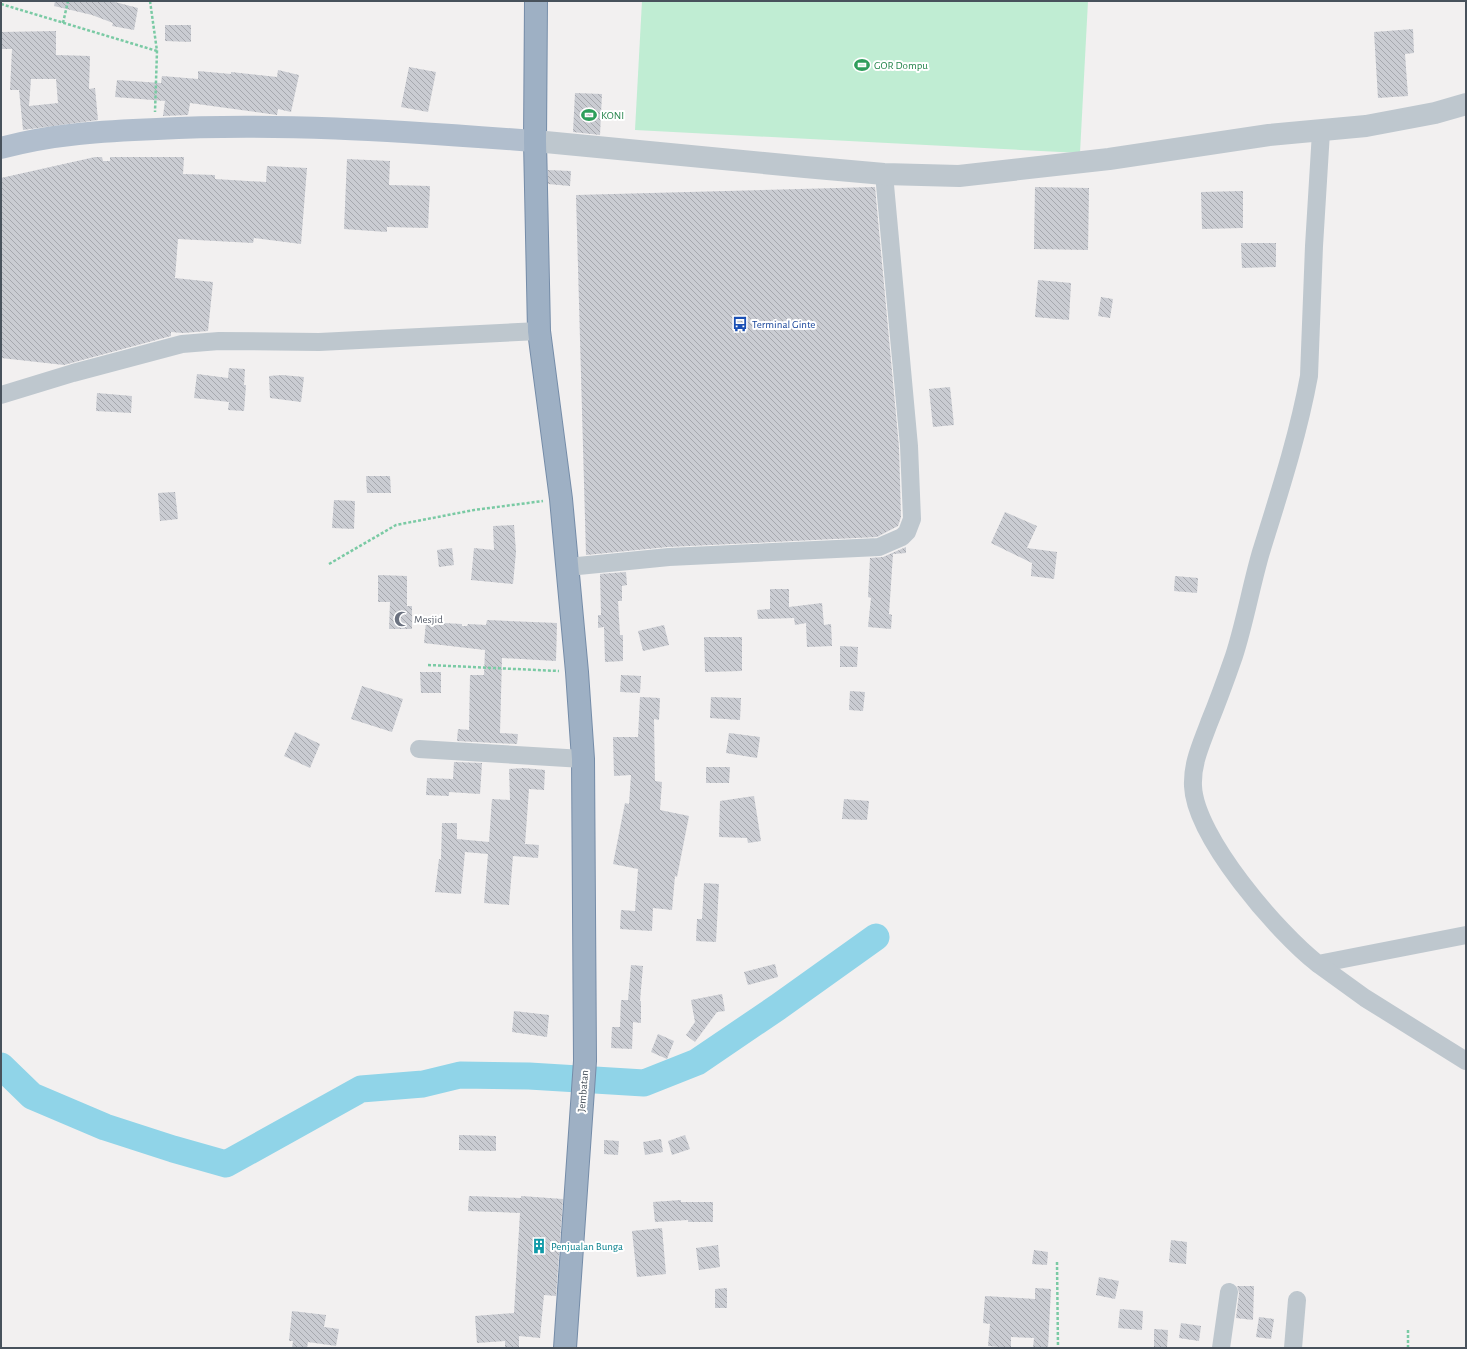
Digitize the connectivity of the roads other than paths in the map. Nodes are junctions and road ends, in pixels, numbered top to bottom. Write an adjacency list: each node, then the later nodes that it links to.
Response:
1 (536, 1): 4 (highway, Jembatan)
2 (1466, 104): 3 (street)
3 (1321, 132): 6 (street); 13 (street)
4 (534, 141): 5 (main road); 6 (street); 7 (highway, Jembatan)
5 (1, 148)
6 (884, 174): 9 (street)
7 (539, 331): 8 (street); 9 (highway, Jembatan)
8 (1, 395)
9 (568, 567): 11 (highway, Jembatan)
10 (420, 749): 11 (street)
11 (583, 759): 17 (highway, Jembatan)
12 (1466, 935): 13 (street)
13 (1318, 964): 14 (street)
14 (1466, 1061)
15 (1229, 1292): 18 (street)
16 (1297, 1300): 19 (street)
17 (565, 1348)
18 (1221, 1348)
19 (1293, 1348)

